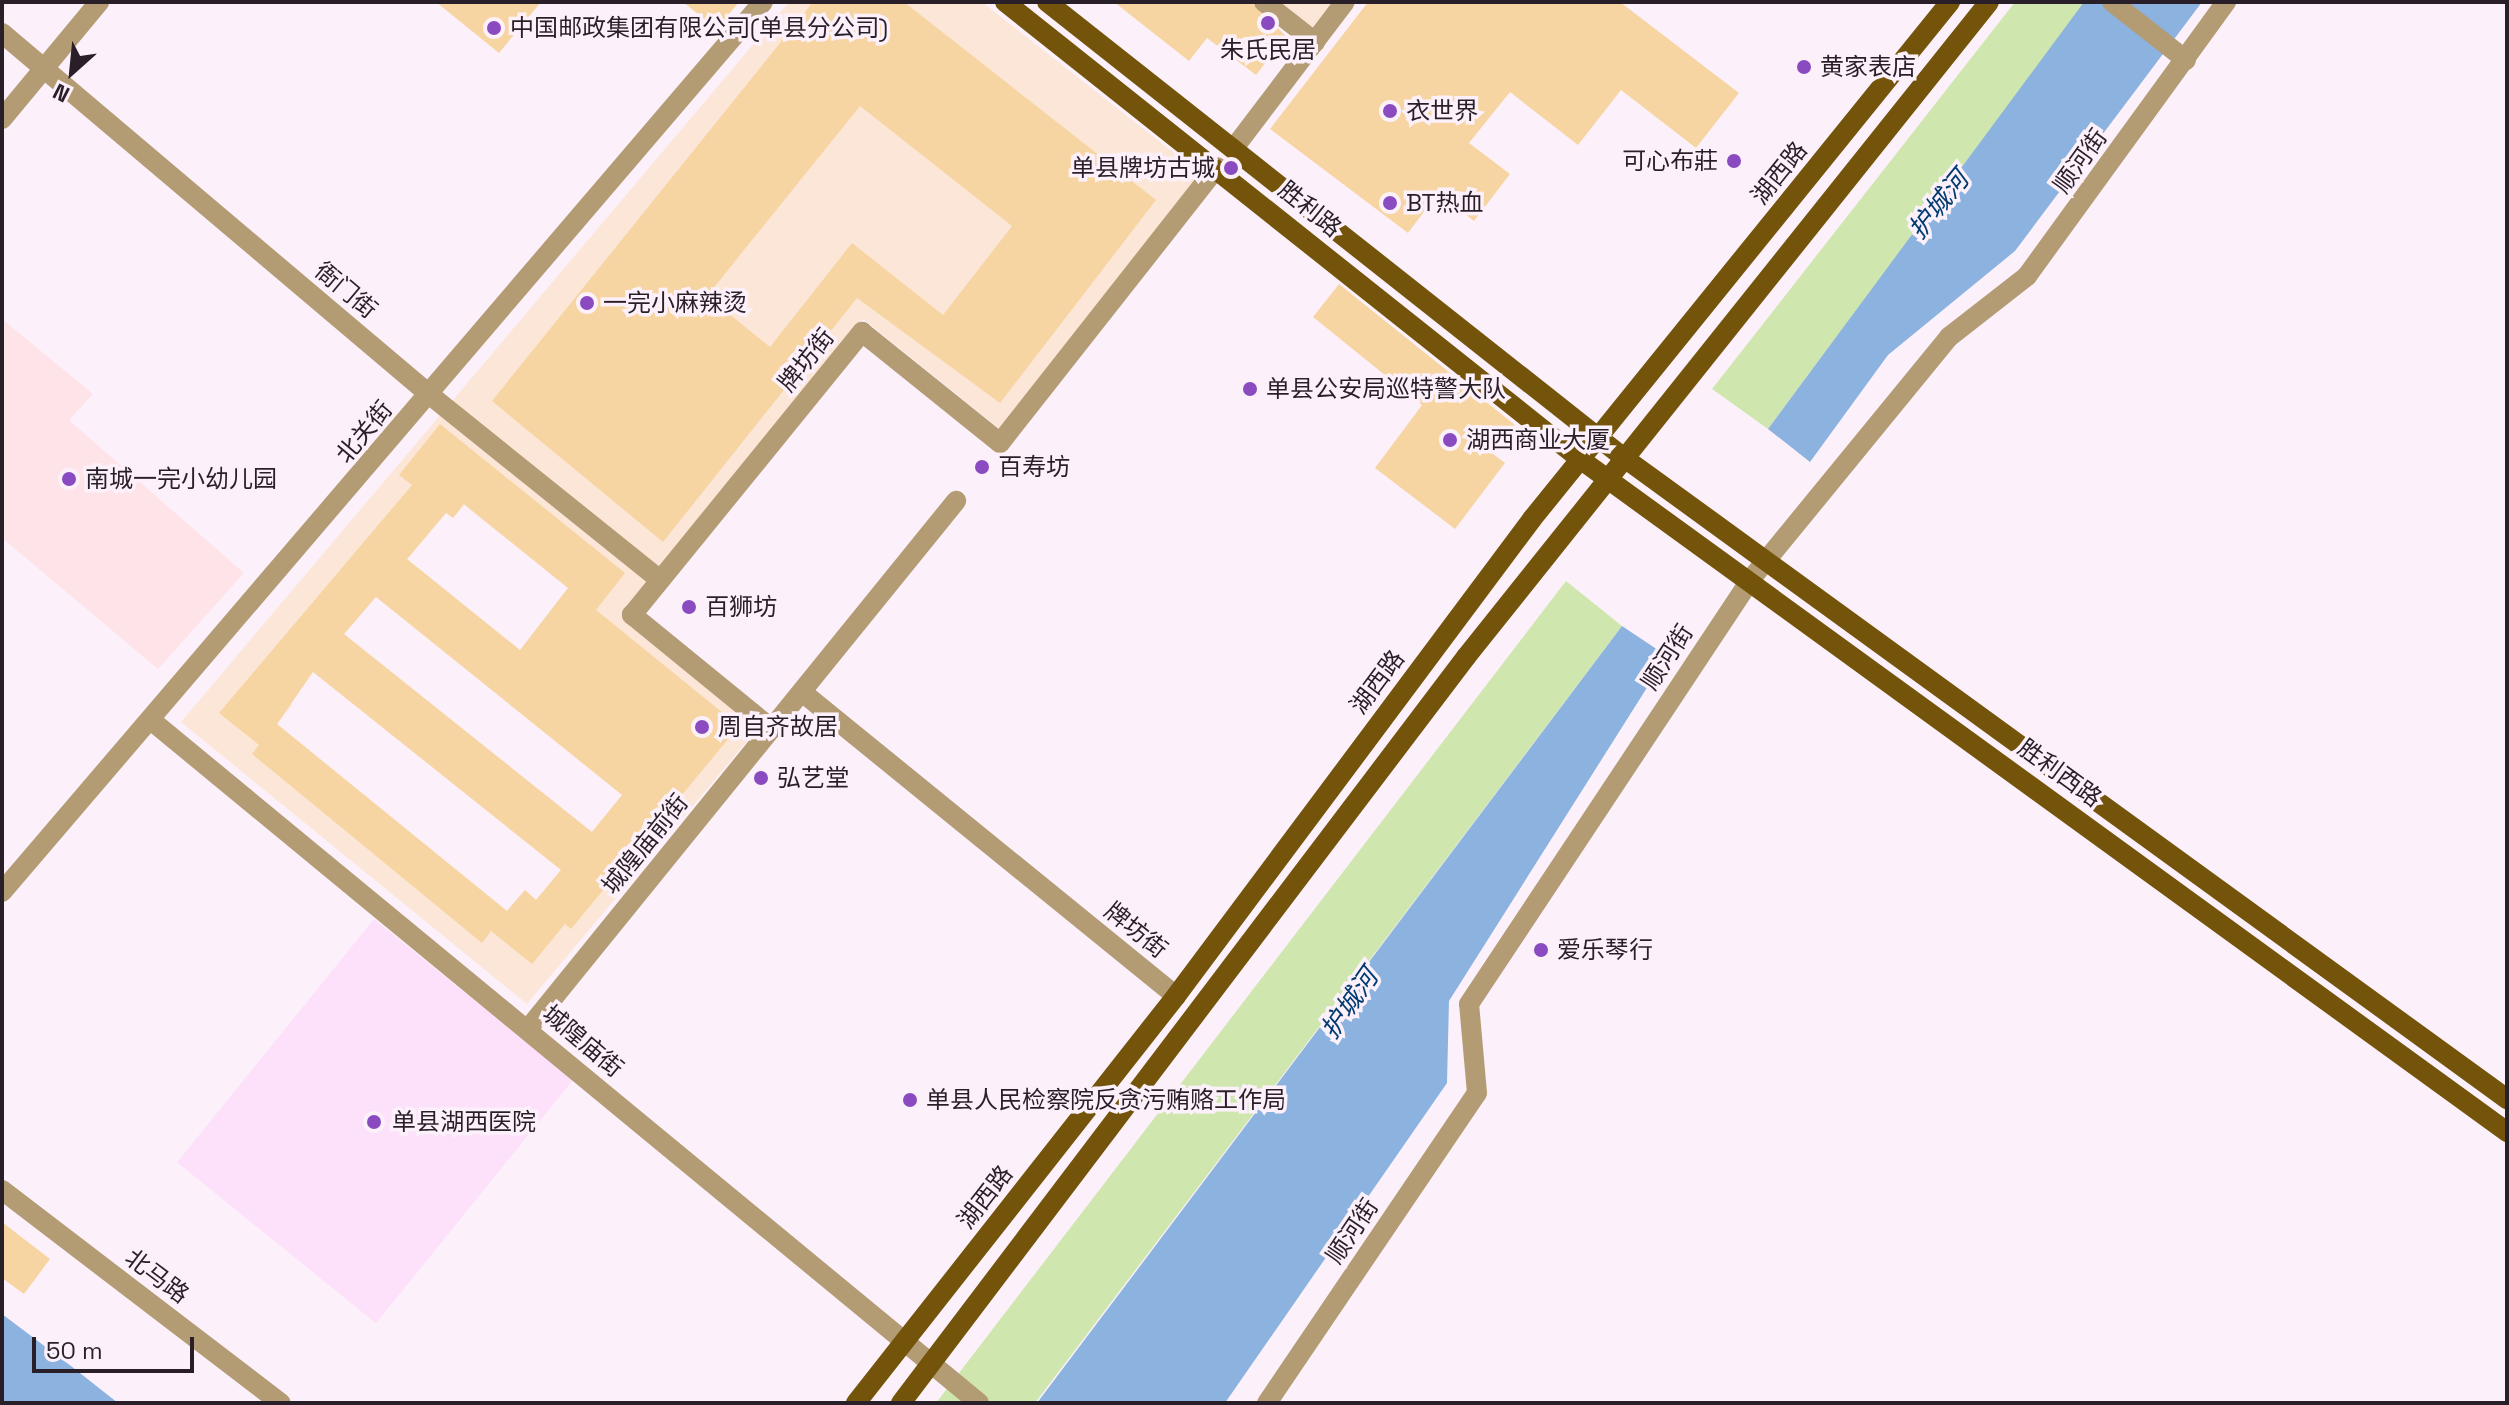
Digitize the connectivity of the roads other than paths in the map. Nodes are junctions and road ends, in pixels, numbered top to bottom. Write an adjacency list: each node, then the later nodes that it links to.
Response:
1 (99, 2): 14 (street)
2 (763, 2): 18 (street, 北关街)
3 (1005, 2): 17 (main road, 胜利路)
4 (1047, 2): 16 (main road, 胜利路)
5 (1264, 2): 12 (street)
6 (1345, 2): 12 (street)
7 (1950, 2): 19 (main road, 湖西路)
8 (1989, 2): 20 (main road)
9 (2112, 2): 13 (street)
10 (2226, 2): 13 (street, 顺河街)
11 (2, 33): 14 (street, 衙门街)
12 (1315, 42): 16 (street)
13 (2186, 60): 24 (street, 顺河街)
14 (44, 68): 15 (street); 18 (street, 衙门街)
15 (2, 119)
16 (1234, 148): 19 (main road, 胜利路)
17 (1217, 167): 21 (main road, 胜利路); 26 (street, 牌坊街)
18 (430, 395): 26 (street, 衙门街); 28 (street, 北关街)
19 (1598, 438): 20 (main road, 胜利西路); 21 (main road, 湖西路)
20 (1623, 457): 22 (main road); 24 (main road, 胜利西路)
21 (1580, 459): 22 (main road, 胜利西路); 31 (main road, 湖西路)
22 (1608, 477): 25 (main road, 胜利西路); 37 (main road)
23 (956, 501): 27 (street, 城隍庙前街)
24 (1768, 558): 25 (street, 顺河街); 33 (main road, 胜利西路)
25 (1751, 579): 34 (main road, 胜利西路); 42 (street, 顺河街)
26 (660, 580): 29 (street, 牌坊街)
27 (802, 692): 29 (street, 城隍庙前街); 31 (street, 牌坊街)
28 (152, 721): 30 (street, 北关街); 32 (street, 城隍庙街)
29 (772, 729): 32 (street, 城隍庙前街)
30 (2, 892)
31 (1176, 996): 36 (main road, 湖西路)
32 (528, 1029): 36 (street, 城隍庙街)
33 (2507, 1099)
34 (2507, 1132)
35 (2, 1190): 38 (street, 北马路)
36 (904, 1342): 37 (street, 城隍庙街); 39 (main road, 湖西路)
37 (932, 1363): 40 (main road); 41 (street, 城隍庙街)
38 (281, 1403)
39 (856, 1403)
40 (901, 1403)
41 (979, 1403)
42 (1267, 1403)

